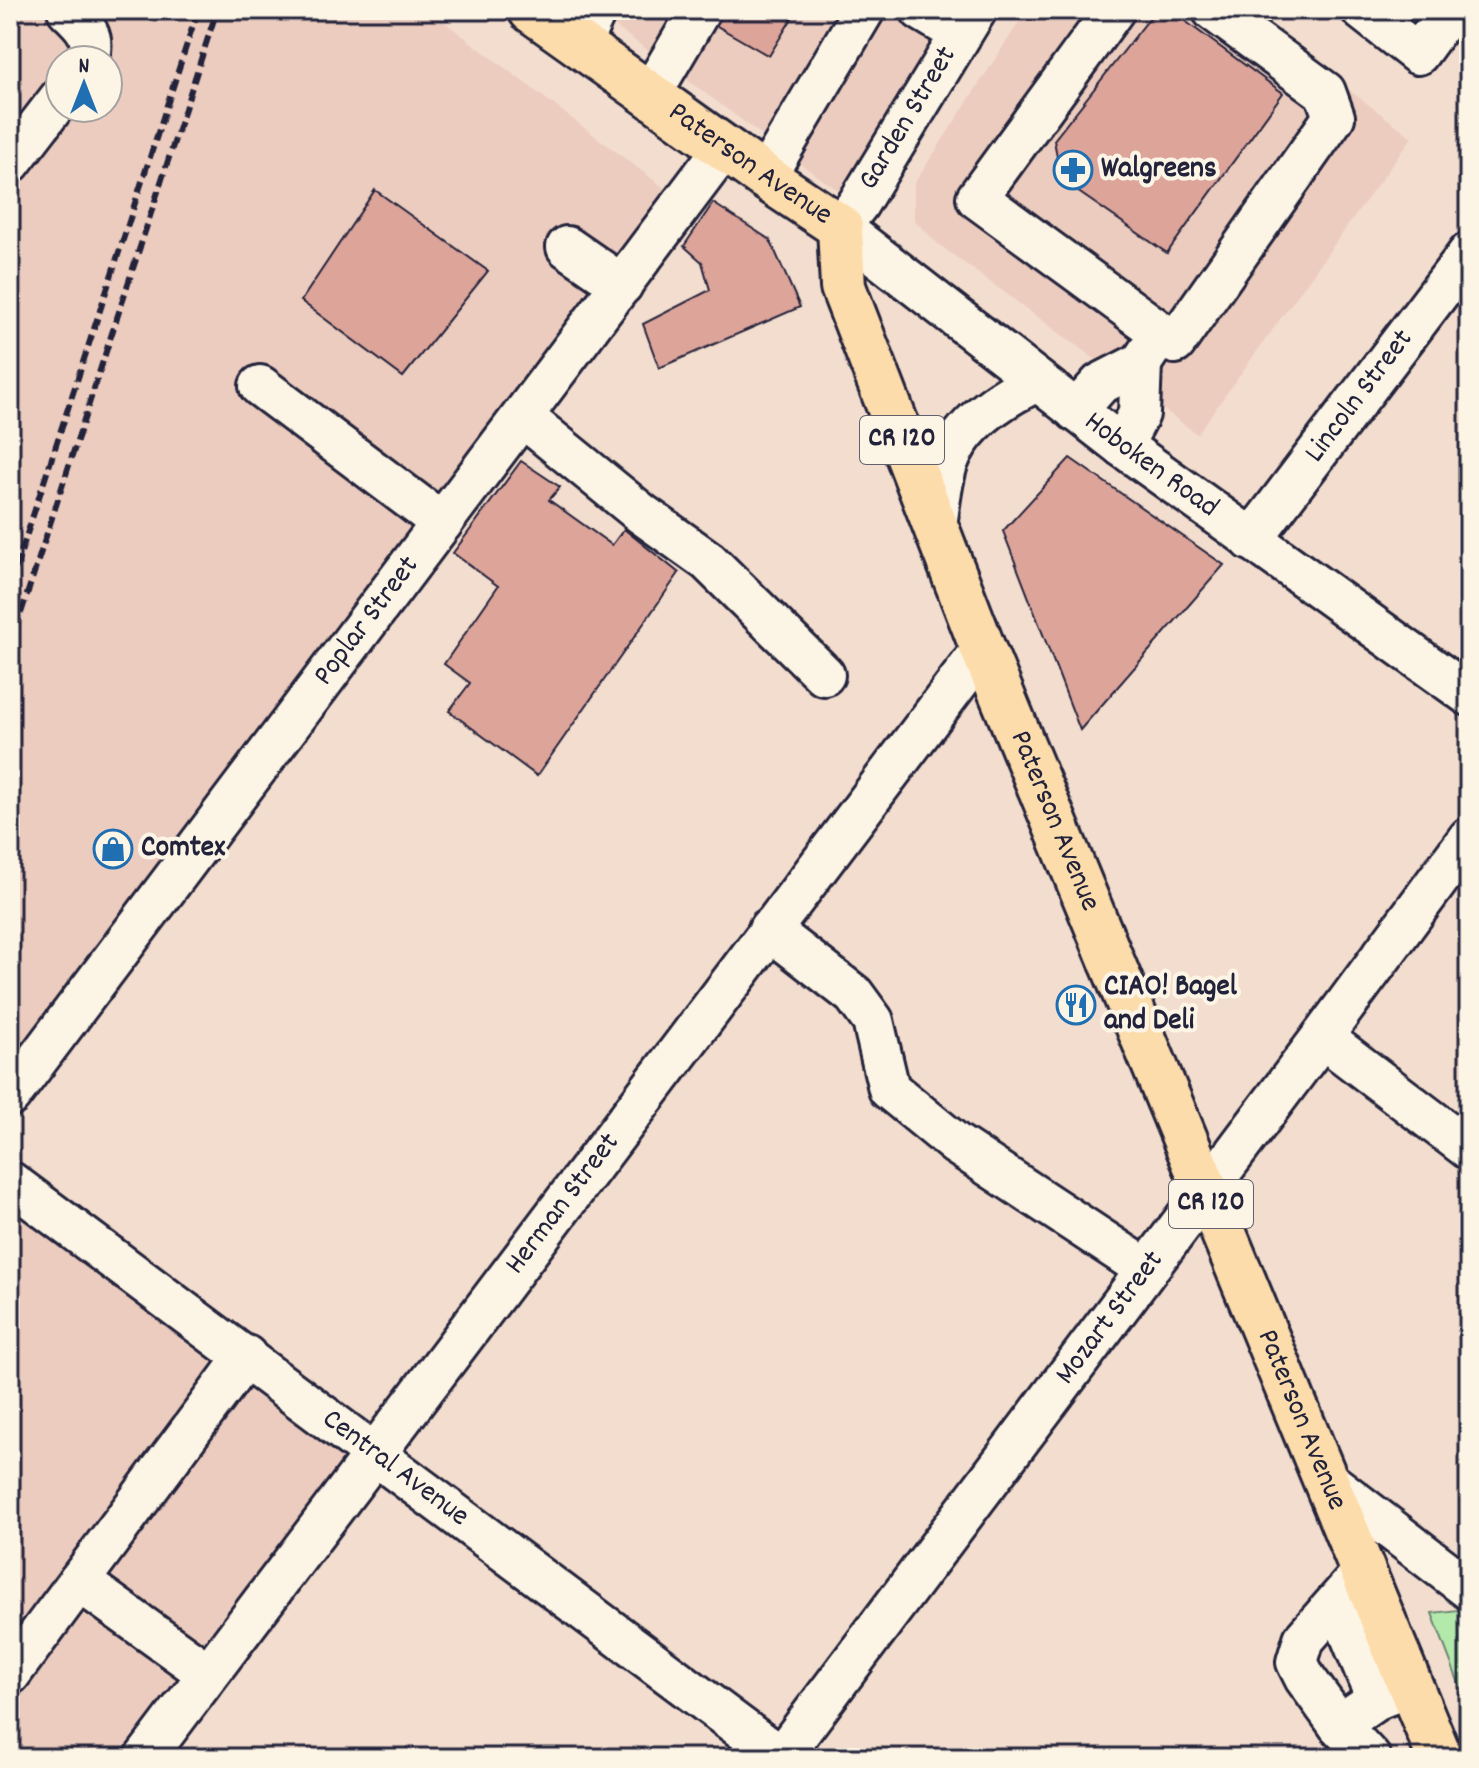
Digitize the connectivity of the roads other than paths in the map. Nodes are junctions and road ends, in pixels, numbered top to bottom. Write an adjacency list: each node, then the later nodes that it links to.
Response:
1 (68, 10): 12 (street)
2 (531, 10): 11 (main road, Paterson Avenue)
3 (700, 10): 13 (street)
4 (864, 10): 17 (street)
5 (921, 10): 10 (street)
6 (1114, 10): 22 (street)
7 (1213, 10): 22 (street)
8 (1362, 10): 9 (street)
9 (1450, 10)
10 (968, 22): 18 (street, Garden Street)
11 (588, 27): 13 (main road, Paterson Avenue)
12 (91, 44)
13 (650, 95): 15 (main road, Paterson Avenue)
14 (44, 119): 16 (street)
15 (724, 148): 17 (main road, Paterson Avenue); 21 (street, Poplar Street)
16 (10, 163)
17 (765, 177): 18 (main road, Paterson Avenue)
18 (840, 227): 23 (street, Hoboken Road); 29 (main road, Paterson Avenue / CR 120)
19 (567, 247): 21 (street)
20 (1469, 253): 30 (street, Lincoln Street)
21 (622, 285): 26 (street, Poplar Street)
22 (1151, 348): 25 (street); 27 (street)
23 (1037, 381): 25 (street, Hoboken Road); 29 (street)
24 (260, 386): 28 (street)
25 (1076, 411): 27 (street, Hoboken Road)
26 (523, 417): 28 (street, Poplar Street); 32 (street)
27 (1122, 446): 30 (street, Hoboken Road)
28 (442, 523): 37 (street, Poplar Street)
29 (936, 526): 31 (main road, Paterson Avenue / CR 120)
30 (1251, 540): 33 (street, Hoboken Road)
31 (983, 649): 35 (street, Herman Street); 40 (main road, Paterson Avenue / CR 120)
32 (824, 675)
33 (1469, 695)
34 (1469, 838): 36 (street, Mozart Street)
35 (769, 929): 41 (street); 43 (street, Herman Street)
36 (1322, 1037): 38 (street); 40 (street, Mozart Street)
37 (10, 1096)
38 (1469, 1149)
39 (10, 1182): 42 (street, Central Avenue)
40 (1205, 1190): 41 (street, Mozart Street); 44 (main road, Paterson Avenue / CR 120)
41 (1146, 1269): 54 (street, Mozart Street)
42 (246, 1356): 43 (street, Central Avenue); 45 (street)
43 (373, 1454): 48 (street, Herman Street); 54 (street, Central Avenue)
44 (1324, 1478): 46 (main road, Paterson Avenue / CR 120); 47 (street)
45 (79, 1581): 48 (street); 49 (street)
46 (1350, 1587): 50 (main road, Paterson Avenue / CR 120); 51 (street)
47 (1469, 1589)
48 (207, 1673): 53 (street, Herman Street)
49 (10, 1674)
50 (1394, 1692): 51 (street); 52 (main road, Paterson Avenue / CR 120)
51 (1339, 1725): 55 (street)
52 (1428, 1750)
53 (145, 1758)
54 (780, 1758)
55 (1370, 1758)

